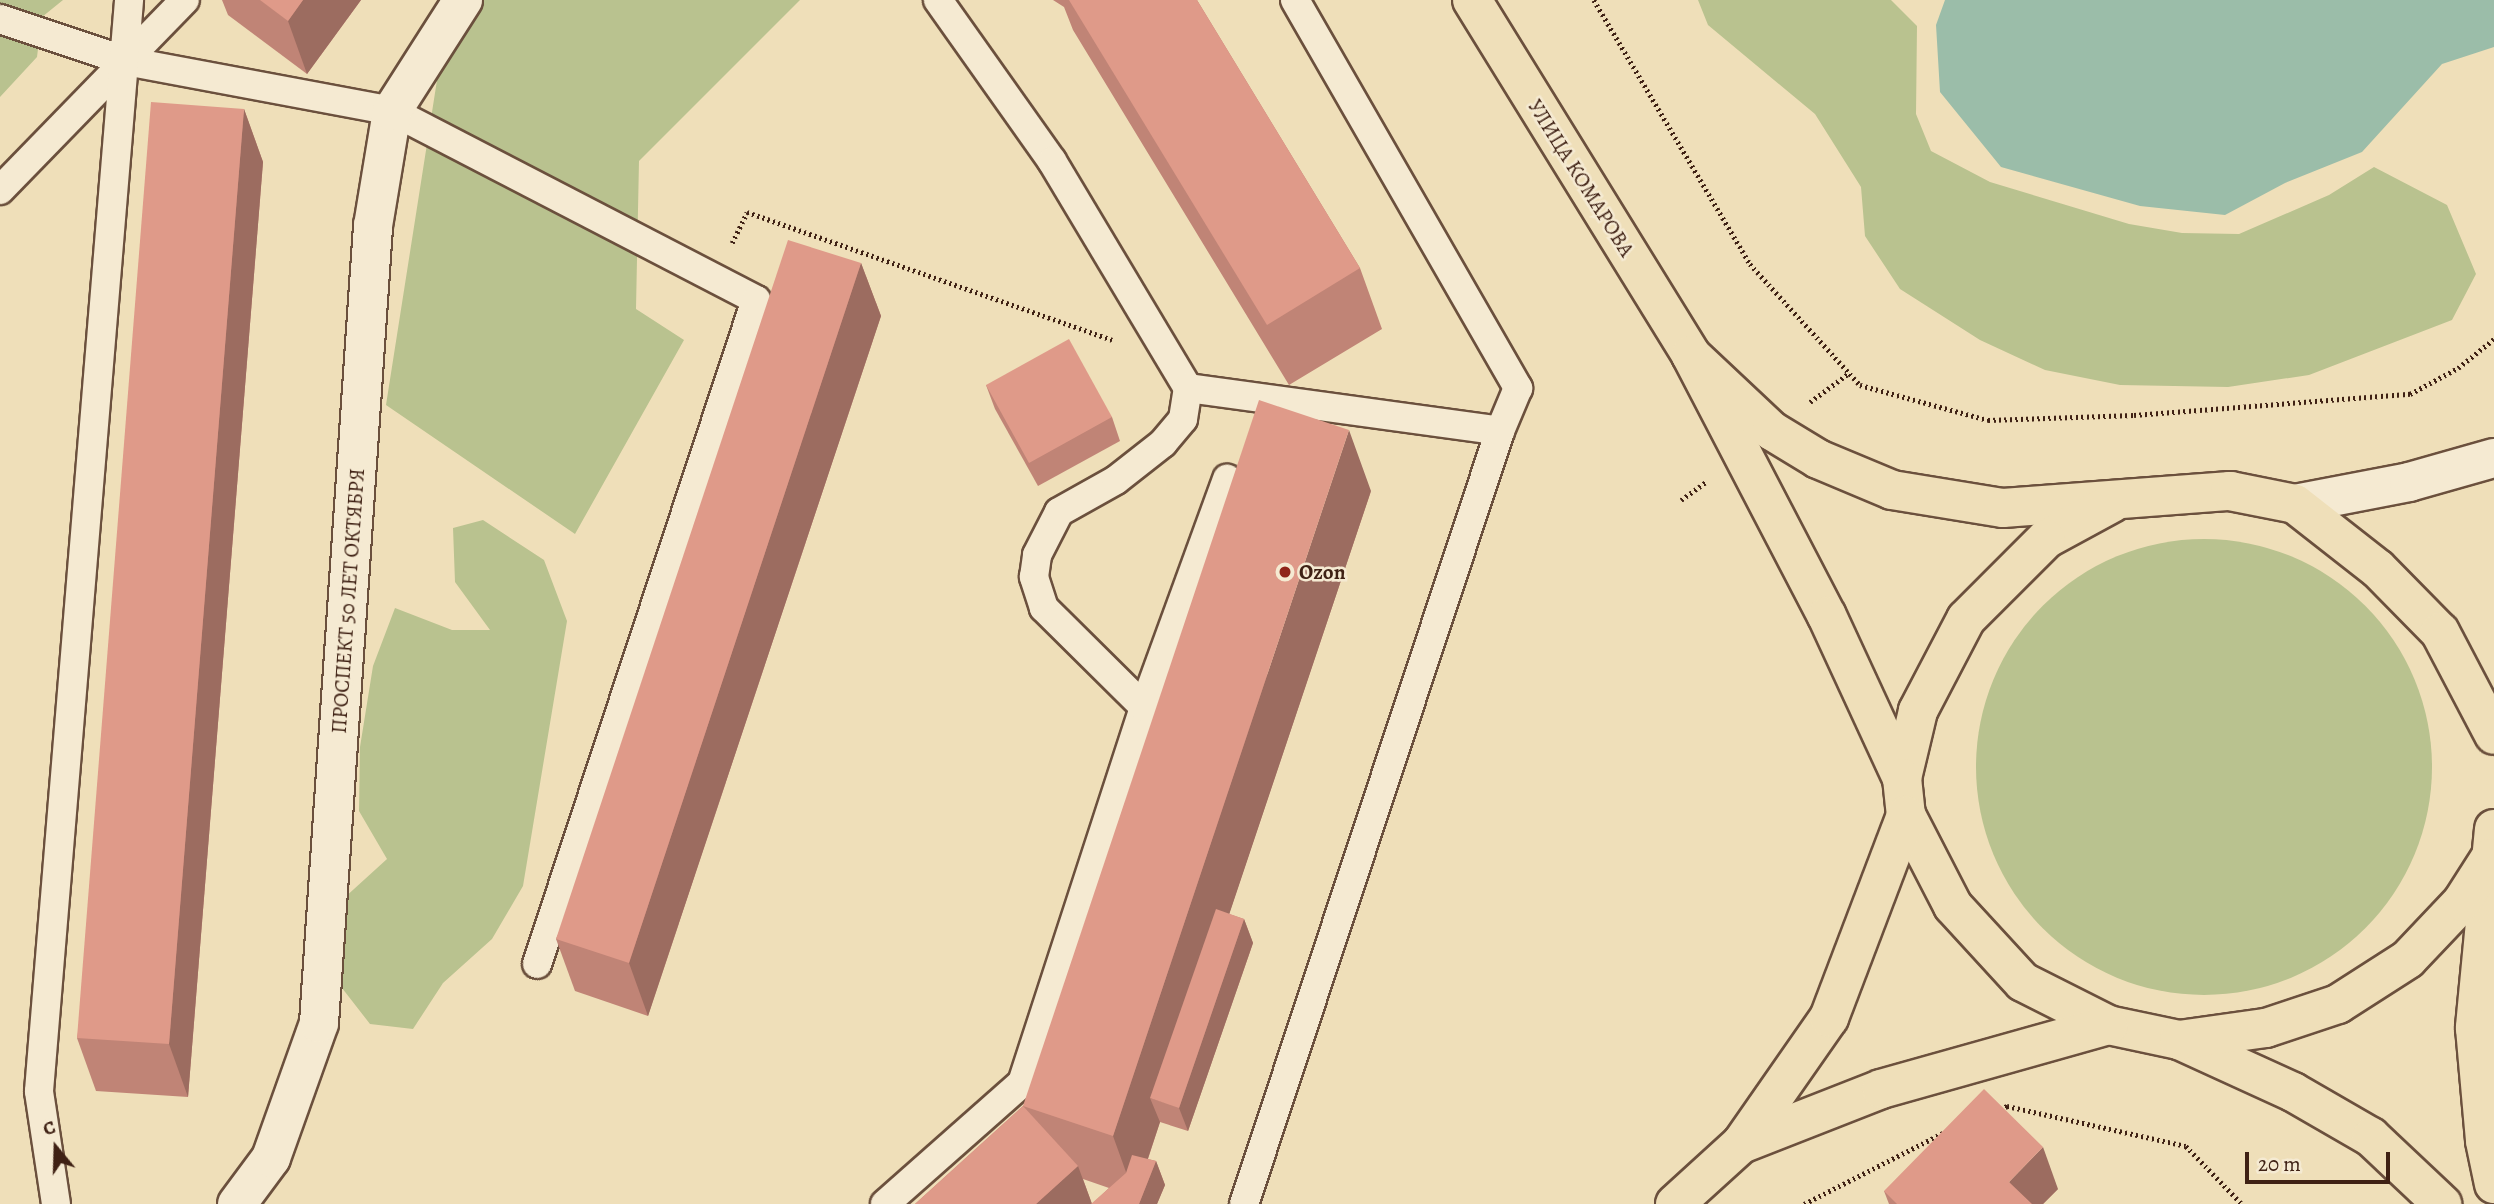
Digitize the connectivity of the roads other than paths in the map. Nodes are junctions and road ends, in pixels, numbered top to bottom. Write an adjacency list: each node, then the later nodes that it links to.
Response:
1 (129, 0): 8 (lane)
2 (184, 0): 8 (lane)
3 (463, 0): 9 (street, ПРОСПЕКТ 50 ЛЕТ ОКТЯБРЯ)
4 (938, 0): 12 (lane)
5 (1295, 0): 13 (lane)
6 (1472, 0): 11 (main road, УЛИЦА КОМАРОВА)
7 (0, 19): 8 (lane)
8 (126, 61): 9 (lane); 10 (lane); 29 (lane)
9 (391, 111): 23 (lane); 30 (street, ПРОСПЕКТ 50 ЛЕТ ОКТЯБРЯ)
10 (0, 190)
11 (1691, 355): 16 (main road); 20 (main road)
12 (1188, 388): 13 (lane); 18 (lane)
13 (1500, 431): 32 (lane)
14 (2494, 458): 17 (street)
15 (1227, 480): 18 (lane)
16 (2112, 503): 17 (main road); 20 (main road)
17 (2295, 504): 19 (main road)
18 (1144, 707): 31 (lane)
19 (2494, 735)
20 (1902, 778): 21 (main road)
21 (1906, 815): 24 (main road); 27 (main road)
22 (2492, 844): 25 (main road); 26 (main road)
23 (537, 964)
24 (2108, 1025): 26 (main road); 27 (main road)
25 (2485, 1027): 28 (main road)
26 (2179, 1040): 34 (main road)
27 (1741, 1144): 33 (main road)
28 (2494, 1184)
29 (56, 1204)
30 (237, 1204)
31 (885, 1204)
32 (1244, 1204)
33 (1675, 1204)
34 (2442, 1204)

